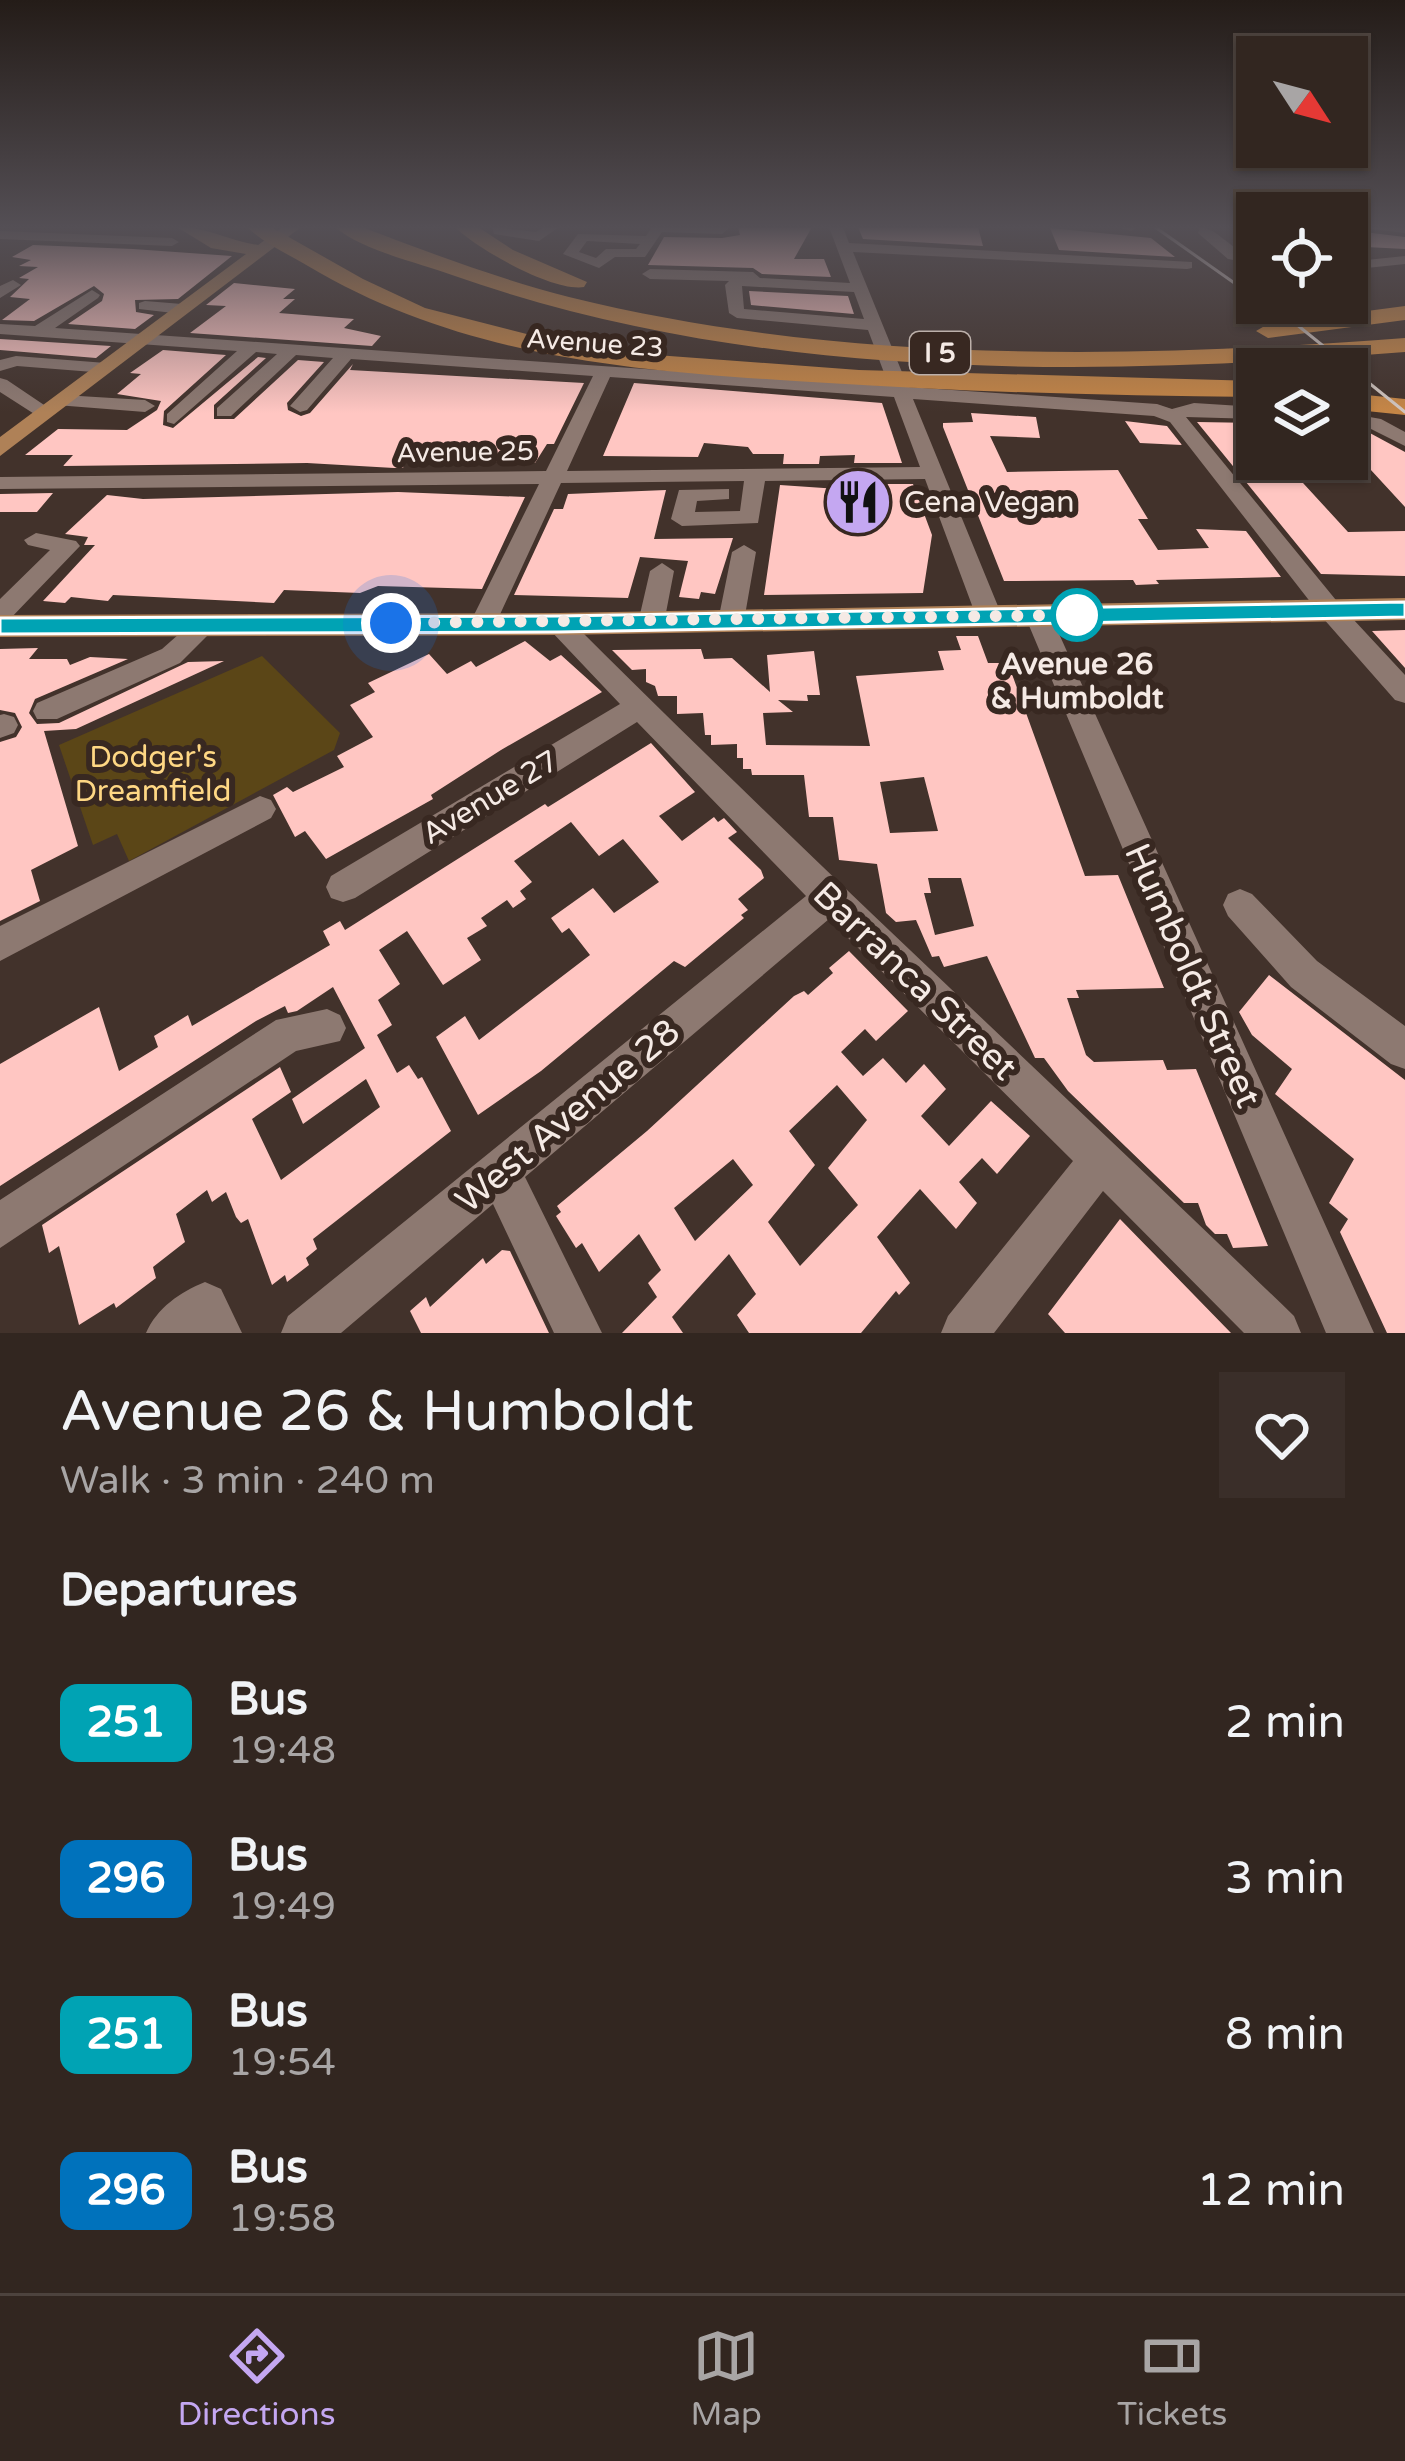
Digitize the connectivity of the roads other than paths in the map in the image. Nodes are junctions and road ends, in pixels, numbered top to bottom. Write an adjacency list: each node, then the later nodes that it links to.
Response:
1 (208, 289): 12 (main road)
2 (363, 289): 35 (highway)
3 (406, 289): 26 (highway)
4 (448, 289): 26 (highway, I 5)
5 (516, 289): 22 (highway, I 5)
6 (518, 289): 16 (highway)
7 (607, 289): 16 (highway)
8 (734, 289): 16 (street)
9 (861, 289): 16 (street)
10 (92, 295): 17 (street)
11 (146, 306): 12 (street)
12 (182, 309): 20 (main road)
13 (1403, 312): 14 (highway); 19 (highway)
14 (1252, 326)
15 (0, 329): 17 (street, Avenue 23)
16 (867, 330): 19 (highway); 37 (street)
17 (38, 332): 20 (street, Avenue 23)
18 (1186, 333): 19 (highway)
19 (1153, 338)
20 (143, 339): 21 (street, Avenue 23); 31 (main road)
21 (226, 344): 23 (street, Avenue 23); 30 (street)
22 (1405, 345)
23 (253, 346): 24 (street, Avenue 23); 47 (street)
24 (292, 349): 25 (street, Avenue 23); 44 (street)
25 (347, 353): 32 (street, Avenue 23); 41 (street)
26 (830, 362): 33 (highway, I 5)
27 (1405, 362): 28 (highway)
28 (1368, 365)
29 (0, 366): 31 (street)
30 (199, 367)
31 (106, 368): 42 (main road)
32 (604, 370): 37 (street, Avenue 23); 53 (street)
33 (1236, 372)
34 (0, 384): 42 (street)
35 (1236, 392)
36 (1368, 392): 38 (highway)
37 (900, 393): 46 (street, Avenue 23); 52 (street)
38 (1405, 396)
39 (1368, 403): 43 (highway)
40 (145, 406): 42 (street)
41 (300, 406)
42 (55, 407): 50 (main road)
43 (1405, 407)
44 (224, 412)
45 (1236, 412): 46 (street, Avenue 23)
46 (1172, 415): 62 (street)
47 (174, 418)
48 (1368, 422): 49 (street)
49 (1405, 440)
50 (0, 449)
51 (48, 461): 54 (street)
52 (930, 473): 56 (street, Avenue 25); 64 (street)
53 (552, 478): 54 (street, Avenue 25); 56 (street, Avenue 25); 67 (street)
54 (34, 482): 55 (street, Avenue 25)
55 (0, 483)
56 (754, 485): 57 (street)
57 (687, 495)
58 (36, 540): 63 (street)
59 (744, 552): 66 (street)
60 (662, 571): 68 (street)
61 (1405, 609): 62 (main road)
62 (1331, 611): 65 (main road); 72 (street)
63 (0, 614)
64 (989, 616): 65 (main road); 66 (main road)
65 (1038, 616): 91 (street, Humboldt Street)
66 (731, 621): 68 (main road)
67 (483, 623): 69 (main road); 70 (main road)
68 (651, 623): 69 (main road)
69 (559, 624): 73 (street, Barranca Street)
70 (205, 625): 71 (main road); 74 (street)
71 (0, 626)
72 (1405, 693)
73 (638, 707): 76 (street, Avenue 27); 77 (street, Barranca Street)
74 (47, 712)
75 (260, 809): 79 (street)
76 (343, 887)
77 (829, 898): 82 (street, Barranca Street); 83 (street, West Avenue 28)
78 (1240, 905): 81 (street)
79 (0, 944)
80 (327, 1028): 84 (street)
81 (1405, 1050)
82 (1102, 1158): 89 (street); 90 (street, Barranca Street)
83 (500, 1171): 87 (street, West Avenue 28); 88 (street)
84 (0, 1226)
85 (170, 1333): 86 (street)
86 (218, 1333)
87 (305, 1333)
88 (578, 1333)
89 (965, 1333)
90 (1276, 1333)
91 (1350, 1333)

